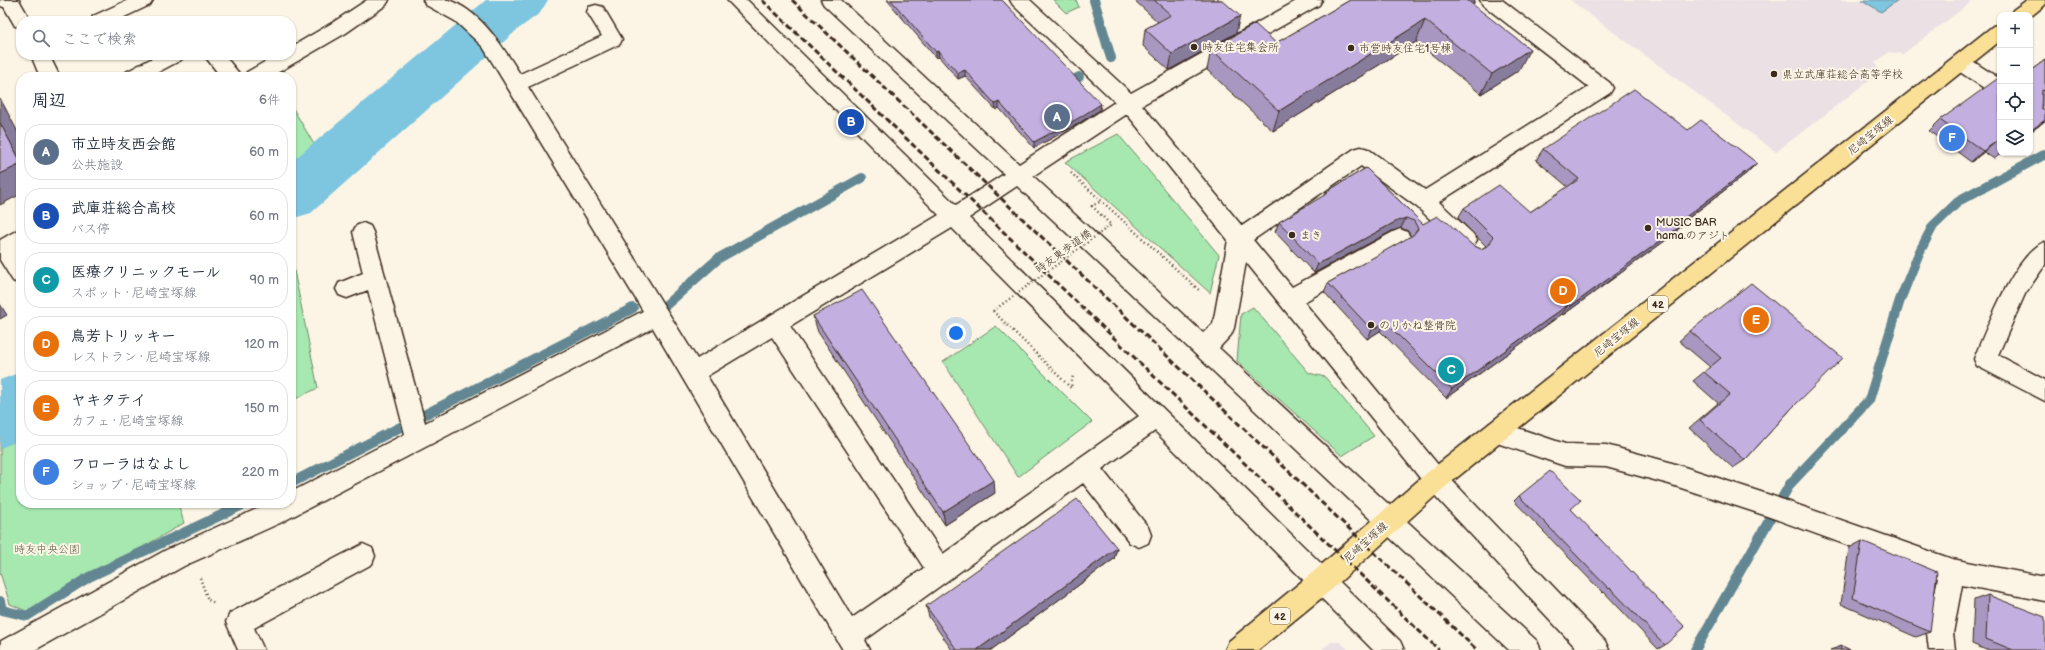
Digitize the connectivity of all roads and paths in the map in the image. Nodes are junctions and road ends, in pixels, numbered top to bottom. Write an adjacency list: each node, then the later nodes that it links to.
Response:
1 (2, 0): 13 (street)
2 (144, 0): 14 (street)
3 (380, 0): 16 (street)
4 (433, 0): 26 (street)
5 (736, 0): 33 (street)
6 (830, 0): 30 (street)
7 (1019, 0): 28 (street)
8 (1313, 0): 28 (street)
9 (1489, 0): 32 (street)
10 (2039, 0): 12 (main road)
11 (596, 12): 26 (street)
12 (2024, 12)
13 (19, 16)
14 (110, 16)
15 (1997, 33): 21 (main road, 尼崎宝塚線 / 42)
16 (296, 53)
17 (42, 60): 22 (street)
18 (165, 60): 23 (street)
19 (217, 60): 24 (street)
20 (283, 60): 25 (street)
21 (1961, 63): 27 (street); 52 (main road, 尼崎宝塚線 / 42)
22 (48, 72)
23 (142, 72)
24 (227, 72)
25 (263, 72)
26 (516, 84): 45 (street)
27 (1997, 87)
28 (1129, 103): 29 (street); 36 (street)
29 (1051, 154): 30 (street); 31 (path)
30 (1018, 175): 33 (street); 47 (street)
31 (1101, 201): 44 (path); 49 (path, 時友東歩道橋, bridge)
32 (1424, 201): 36 (street); 38 (street)
33 (955, 216): 46 (street); 51 (street)
34 (362, 232): 41 (street)
35 (1400, 238): 43 (street)
36 (1239, 239): 43 (street); 44 (street)
37 (9, 245): 40 (street)
38 (1474, 248)
39 (2045, 251): 50 (street)
40 (16, 262)
41 (375, 278): 42 (street); 53 (street)
42 (347, 289)
43 (1289, 300): 55 (street)
44 (1226, 314): 47 (street)
45 (657, 315): 48 (street); 53 (street)
46 (775, 323): 48 (street); 63 (street)
47 (1203, 349): 58 (street)
48 (693, 373): 67 (street)
49 (1073, 375)
50 (2045, 391)
51 (1156, 416): 54 (street); 64 (street)
52 (1497, 432): 55 (main road, 尼崎宝塚線 / 42); 62 (street)
53 (418, 439): 56 (street)
54 (1085, 467): 59 (street); 63 (street)
55 (1436, 480): 58 (main road, 尼崎宝塚線 / 42); 73 (street)
56 (296, 502)
57 (285, 508): 60 (street)
58 (1388, 521): 64 (main road, 尼崎宝塚線 / 42); 72 (street)
59 (1139, 535)
60 (191, 551): 66 (path); 68 (street)
61 (363, 556): 66 (street)
62 (1952, 571): 65 (street); 74 (street)
63 (940, 572): 67 (street)
64 (1322, 582): 70 (main road, 尼崎宝塚線 / 42); 71 (street)
65 (2045, 589)
66 (239, 622): 69 (street)
67 (853, 643)
68 (10, 650)
69 (251, 650)
70 (1238, 650)
71 (1391, 650)
72 (1528, 650)
73 (1596, 650)
74 (1942, 650)

